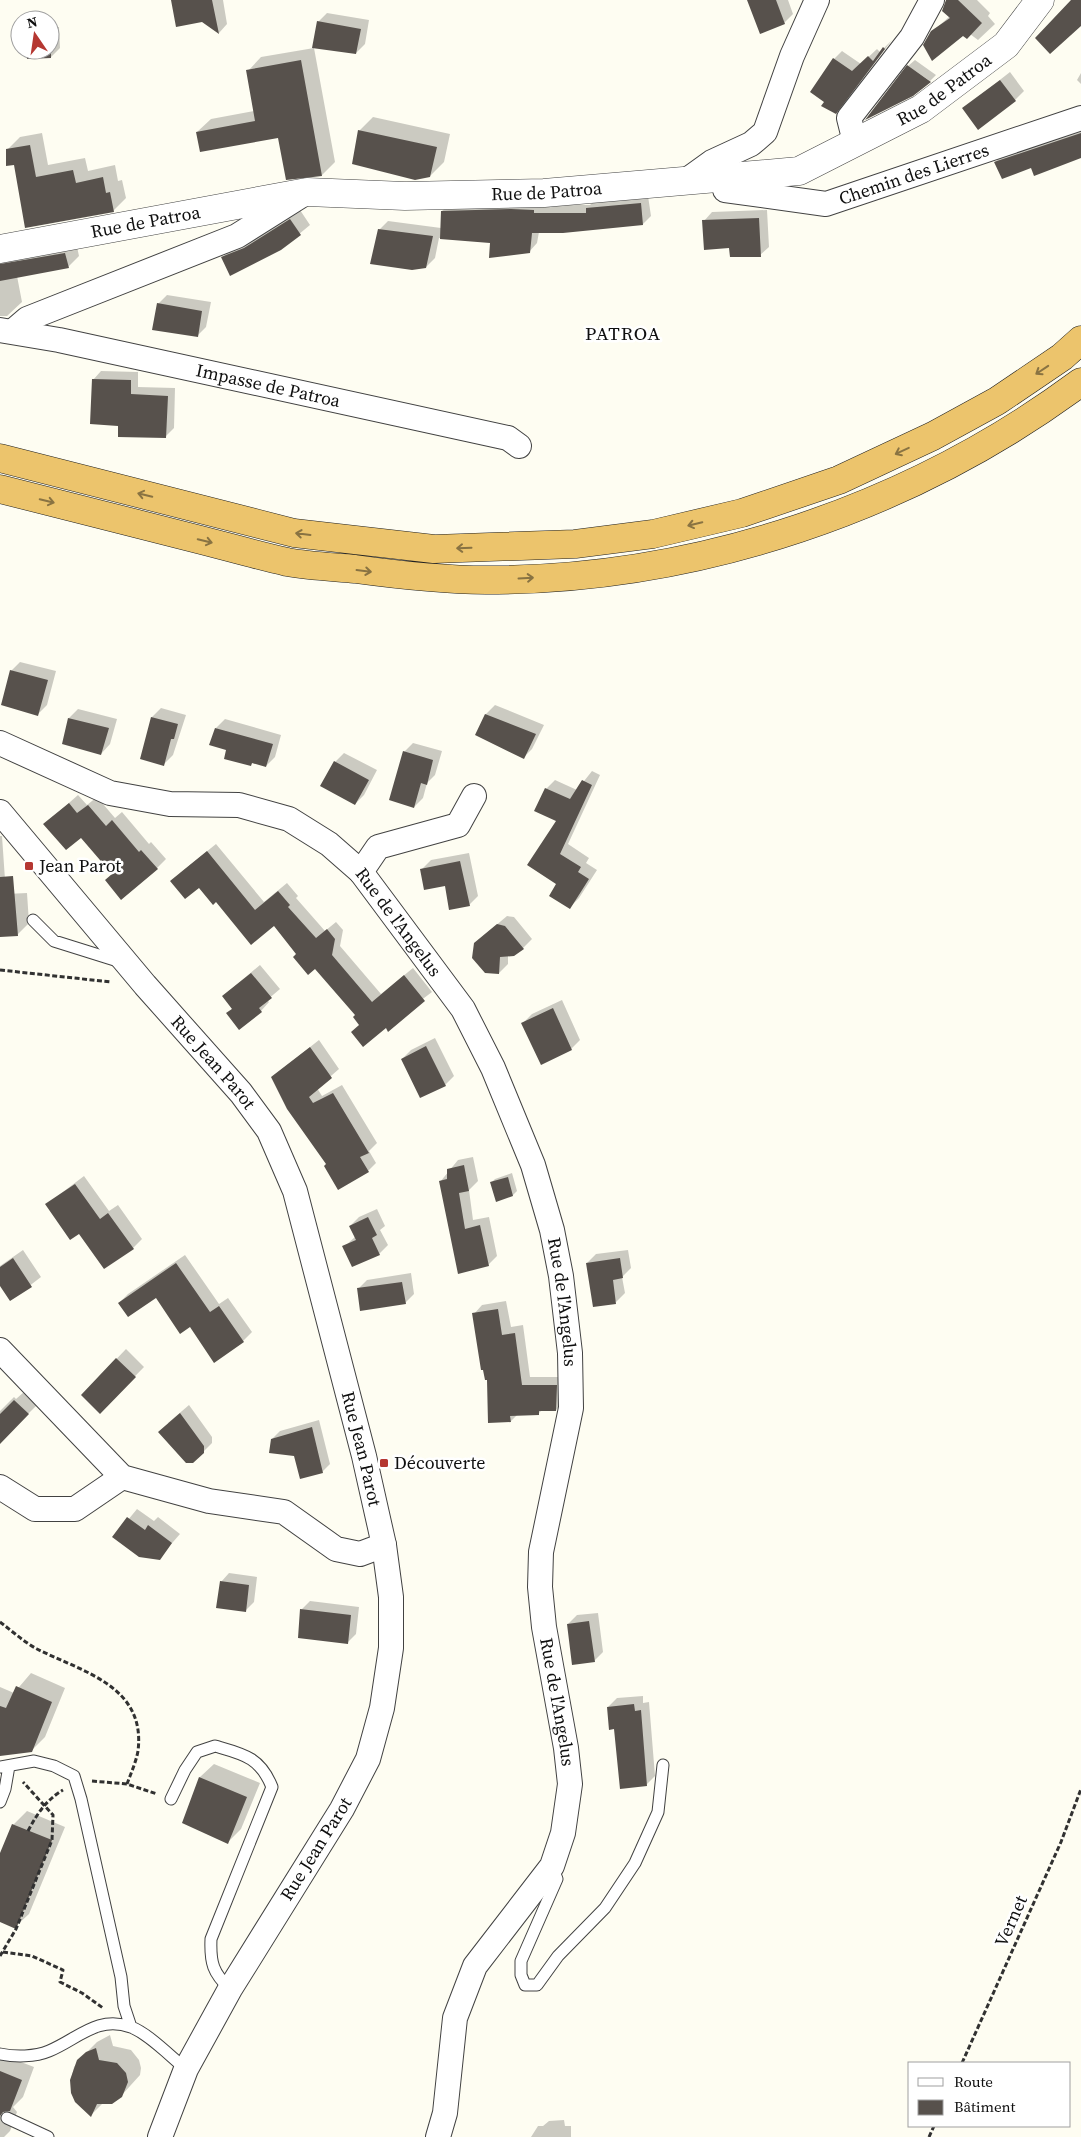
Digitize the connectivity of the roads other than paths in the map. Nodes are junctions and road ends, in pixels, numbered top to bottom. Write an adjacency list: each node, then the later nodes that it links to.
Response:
1 (817, 0): 7 (street)
2 (932, 0): 5 (street)
3 (1040, 0): 5 (street, Rue de Patroa)
4 (1081, 118): 6 (street, Chemin des Lierres)
5 (855, 142): 6 (street, Rue de Patroa)
6 (723, 177): 7 (street, Rue de Patroa)
7 (687, 180): 8 (street, Rue de Patroa)
8 (307, 192): 9 (street, Rue de Patroa); 10 (street, Impasse de Patroa)
9 (0, 249)
10 (7, 330): 13 (street, Impasse de Patroa)
11 (1081, 340): 14 (highway, one-way to 14)
12 (1081, 382): 15 (highway, one-way to 12)
13 (519, 446)
14 (0, 458)
15 (0, 489)
16 (0, 743): 19 (street, Rue de l'Angelus)
17 (474, 796): 19 (street)
18 (0, 812): 21 (street, Rue Jean Parot)
19 (361, 872): 30 (street, Rue de l'Angelus)
20 (33, 920): 21 (lane)
21 (127, 964): 25 (street, Rue Jean Parot)
22 (0, 1350): 23 (street)
23 (122, 1478): 24 (street); 25 (street)
24 (0, 1487)
25 (384, 1545): 31 (street, Rue Jean Parot)
26 (663, 1765): 30 (lane)
27 (5, 1767): 29 (lane); 32 (lane)
28 (171, 1799): 31 (lane)
29 (0, 1802)
30 (552, 1866): 38 (street, Rue de l'Angelus)
31 (230, 1989): 34 (street, Rue Jean Parot)
32 (131, 2027): 33 (lane); 34 (lane)
33 (0, 2054)
34 (186, 2069): 37 (street, Rue Jean Parot)
35 (7, 2118): 36 (lane)
36 (48, 2137)
37 (160, 2137)
38 (438, 2137)

